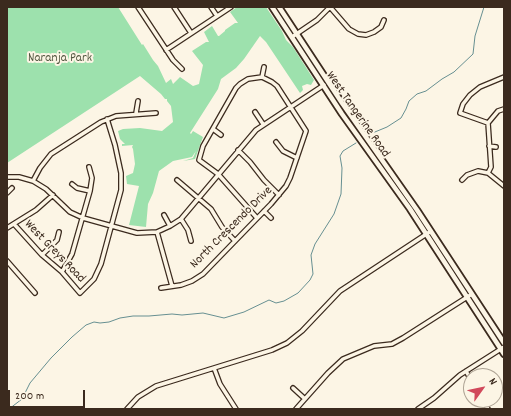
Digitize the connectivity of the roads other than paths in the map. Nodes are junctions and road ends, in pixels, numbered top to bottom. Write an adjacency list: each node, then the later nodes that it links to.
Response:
1 (138, 7): 13 (street)
2 (174, 7): 10 (street)
3 (211, 7): 8 (street)
4 (231, 7): 8 (street)
5 (272, 7): 12 (main road, West Tangerine Road)
6 (279, 7): 11 (main road, West Tangerine Road)
7 (330, 7): 9 (street); 11 (street)
8 (217, 16): 10 (street)
9 (384, 20)
10 (191, 33): 13 (street)
11 (296, 34): 12 (street); 18 (main road, West Tangerine Road)
12 (292, 37): 19 (main road, West Tangerine Road)
13 (166, 50): 15 (street)
14 (264, 67): 16 (street)
15 (182, 69)
16 (262, 77): 21 (street); 29 (street)
17 (504, 77): 27 (street)
18 (328, 82): 19 (street); 61 (main road, West Tangerine Road)
19 (323, 85): 21 (street); 64 (main road, West Tangerine Road)
20 (138, 100): 25 (street)
21 (290, 106): 28 (street); 35 (street, North Crescendo Drive)
22 (504, 109): 27 (street)
23 (255, 112): 28 (street)
24 (156, 113): 25 (street)
25 (136, 114): 26 (street)
26 (107, 119): 42 (street); 58 (street)
27 (488, 123): 32 (street)
28 (263, 124): 34 (street)
29 (213, 129): 30 (street); 38 (street)
30 (221, 135)
31 (276, 142): 35 (street)
32 (489, 146): 33 (street); 37 (street)
33 (496, 147)
34 (238, 150): 38 (street); 48 (street)
35 (297, 158): 48 (street, North Crescendo Drive)
36 (89, 167): 46 (street)
37 (488, 173): 41 (street); 44 (street)
38 (218, 174): 50 (street); 54 (street)
39 (7, 177): 42 (street)
40 (177, 180): 50 (street)
41 (462, 180)
42 (33, 181): 49 (street)
43 (72, 184): 46 (street)
44 (504, 186)
45 (12, 188): 47 (street)
46 (90, 192): 53 (street)
47 (7, 194)
48 (279, 195): 51 (street, North Crescendo Drive)
49 (52, 196): 53 (street); 57 (street)
50 (199, 198): 56 (street); 66 (street)
51 (264, 211): 54 (street, North Crescendo Drive); 55 (street)
52 (164, 214): 59 (street)
53 (83, 218): 58 (street); 69 (street)
54 (258, 218): 66 (street, North Crescendo Drive)
55 (271, 218)
56 (181, 219): 59 (street); 65 (street)
57 (14, 224): 60 (street); 67 (street, West Greys Road)
58 (111, 226): 63 (street); 69 (street, West Greys Road)
59 (170, 226): 63 (street)
60 (7, 228)
61 (431, 230): 64 (street); 73 (main road, West Tangerine Road)
62 (59, 232): 67 (street)
63 (157, 232): 70 (street)
64 (426, 234): 74 (main road, West Tangerine Road); 78 (street)
65 (191, 240)
66 (235, 241): 70 (street, North Crescendo Drive)
67 (42, 255): 69 (street, West Greys Road)
68 (7, 261): 72 (street)
69 (62, 272)
70 (172, 286): 71 (street, North Crescendo Drive)
71 (161, 288)
72 (35, 293)
73 (472, 294): 74 (street); 75 (main road, West Tangerine Road)
74 (467, 297): 76 (main road, West Tangerine Road); 82 (street)
75 (504, 343)
76 (502, 348): 77 (main road, West Tangerine Road); 79 (street)
77 (504, 354)
78 (214, 368): 83 (street); 84 (street)
79 (471, 368)
80 (463, 374): 86 (street)
81 (293, 388): 82 (street)
82 (305, 399): 85 (street)
83 (127, 409)
84 (236, 409)
85 (296, 409)
86 (418, 409)

